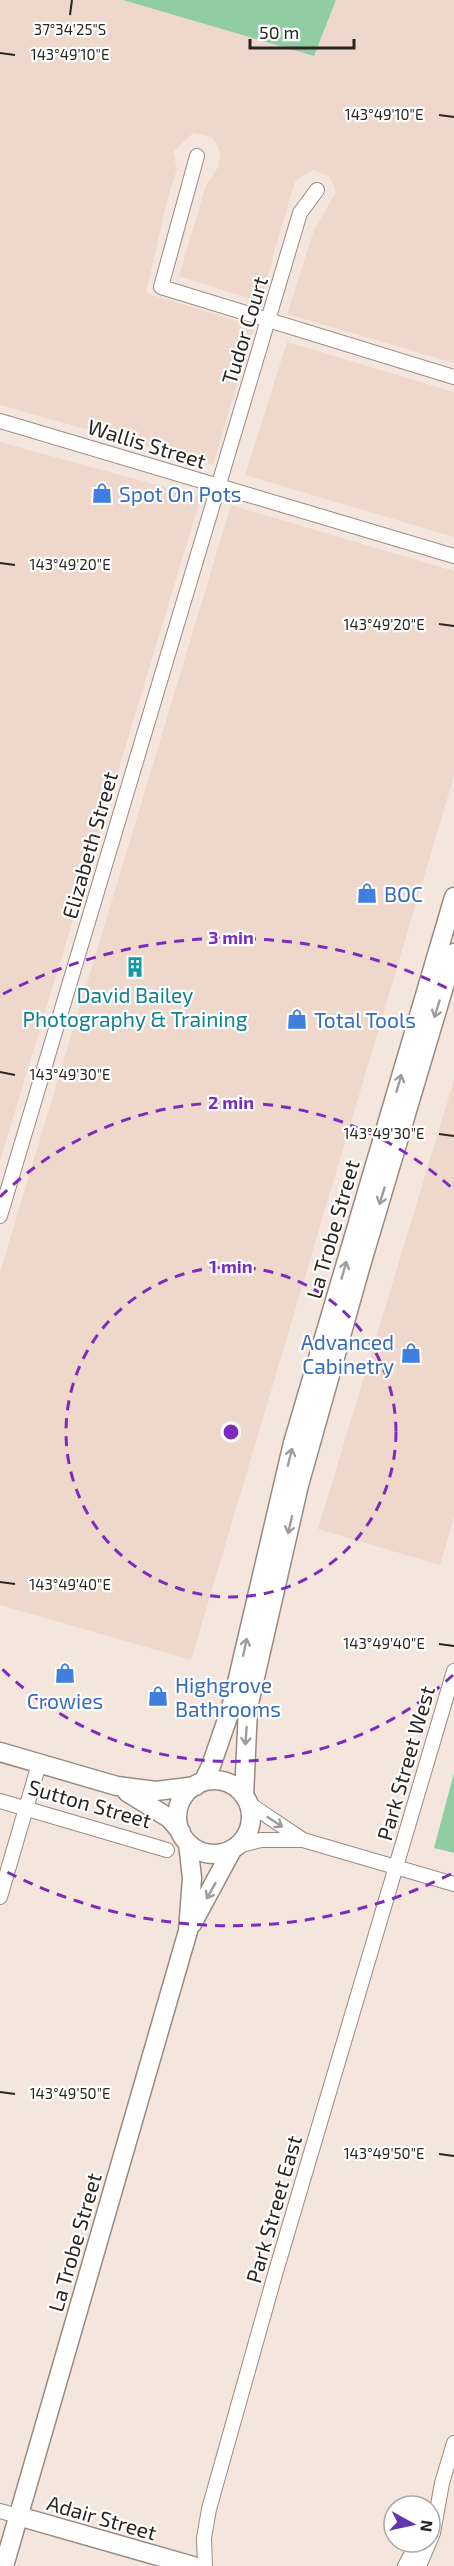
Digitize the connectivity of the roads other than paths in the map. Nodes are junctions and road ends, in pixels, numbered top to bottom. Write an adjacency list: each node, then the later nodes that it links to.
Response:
1 (197, 156): 3 (street)
2 (317, 190): 3 (street, Tudor Court)
3 (269, 321): 4 (street); 6 (street, Tudor Court)
4 (454, 377)
5 (0, 421): 6 (street, Wallis Street)
6 (219, 486): 7 (street, Wallis Street); 10 (street, Elizabeth Street)
7 (454, 556)
8 (454, 897): 14 (main road, La Trobe Street, one-way to 8)
9 (454, 953): 16 (main road, La Trobe Street, one-way to 16)
10 (0, 1216)
11 (454, 1671): 23 (street, Park Street West)
12 (0, 1752): 13 (main road, Sutton Street)
13 (39, 1764): 15 (main road, Sutton Street); 18 (street)
14 (199, 1784): 15 (main road, Sutton Street); 16 (main road); 19 (main road)
15 (117, 1786): 19 (main road, Sutton Street)
16 (246, 1799): 20 (street, one-way to 20); 21 (main road)
17 (0, 1800): 18 (street, Sutton Street)
18 (26, 1808): 22 (street, Sutton Street); 25 (street)
19 (184, 1838): 21 (main road); 26 (main road, La Trobe Street)
20 (303, 1840): 21 (street); 23 (street)
21 (235, 1848): 26 (main road, La Trobe Street, one-way to 26)
22 (167, 1850)
23 (397, 1867): 24 (street); 32 (street, Park Street East)
24 (454, 1884)
25 (0, 1897)
26 (188, 1931): 30 (main road, La Trobe Street)
27 (454, 2443): 28 (street)
28 (442, 2483): 29 (street); 33 (street)
29 (437, 2494)
30 (9, 2514): 31 (main road, La Trobe Street); 32 (main road, Adair Street)
31 (4, 2566)
32 (194, 2566)
33 (419, 2566)

